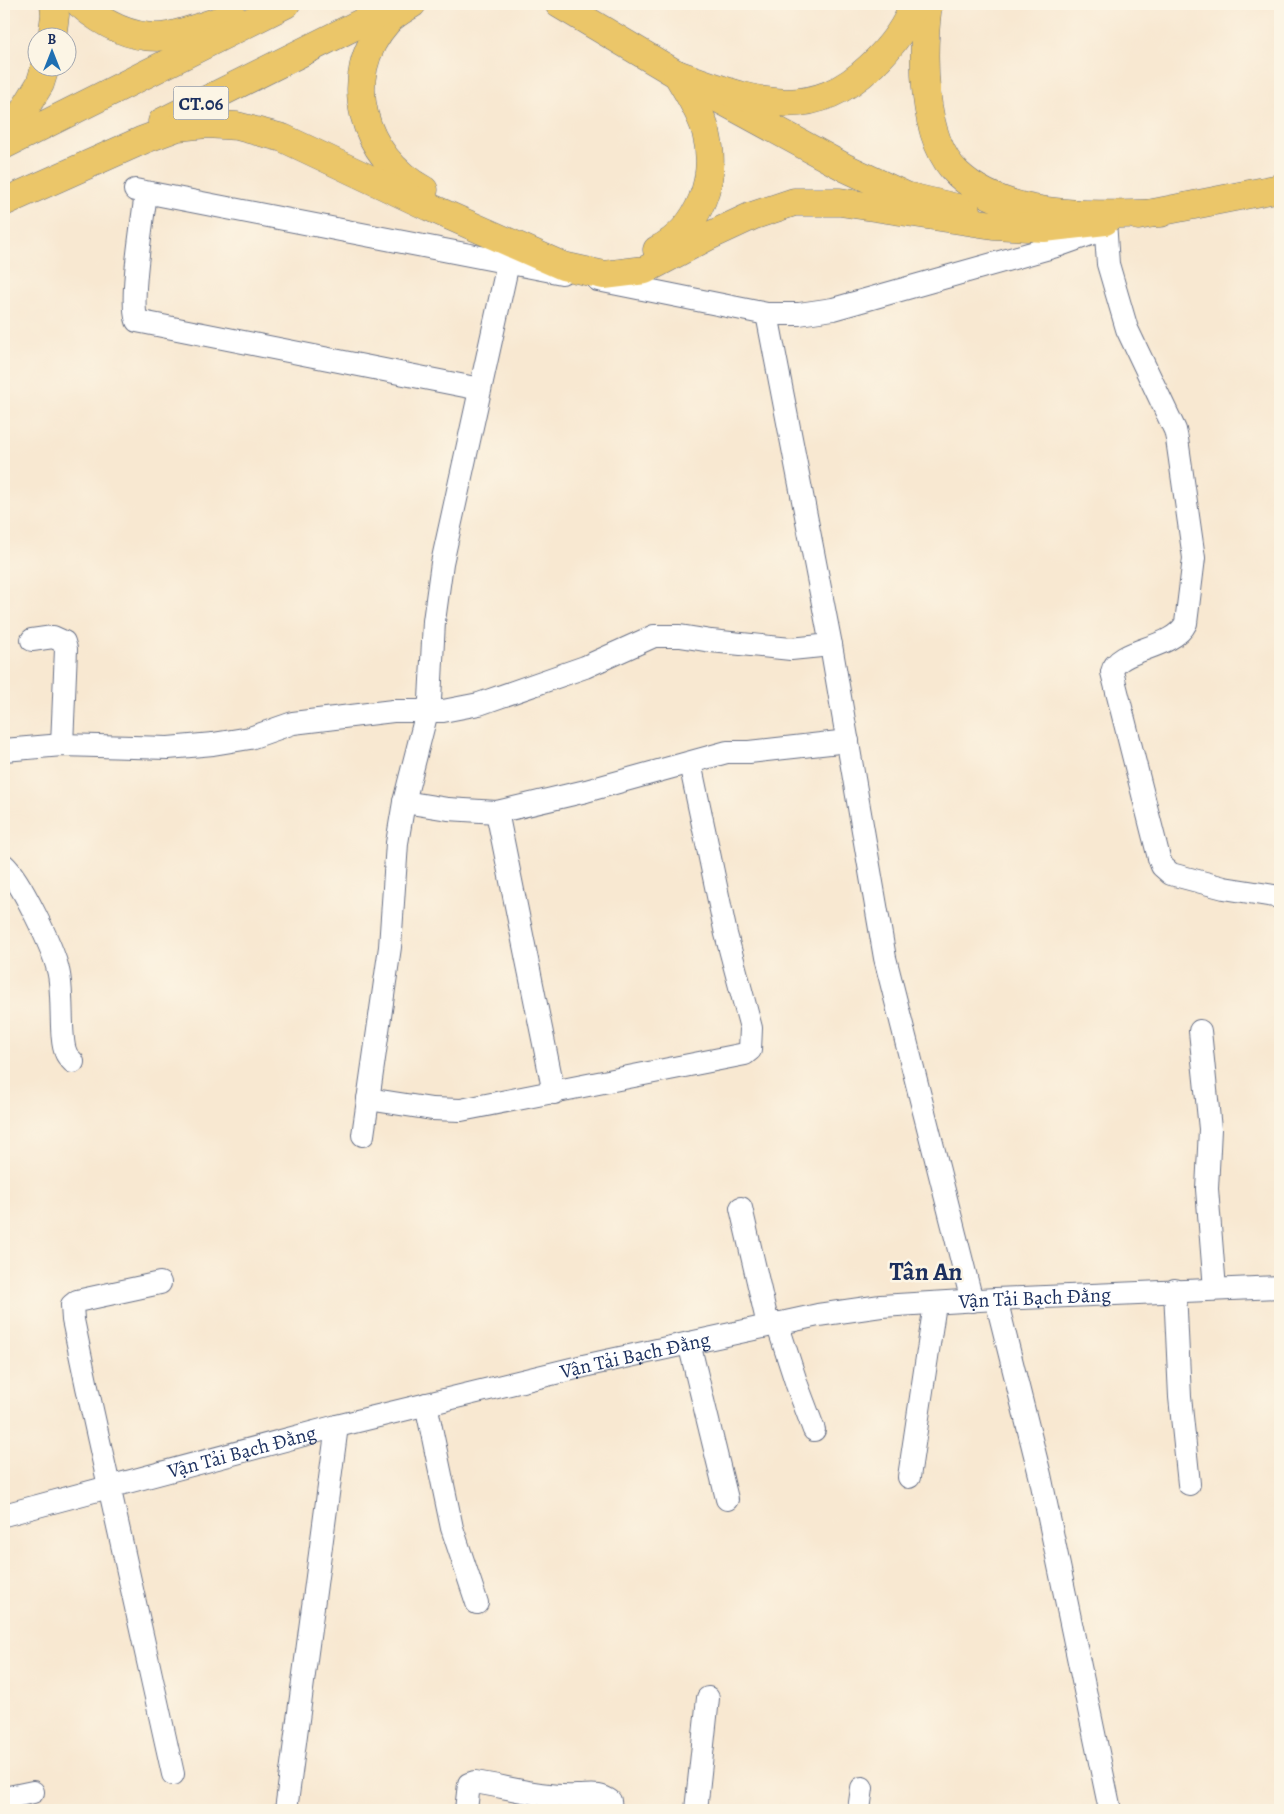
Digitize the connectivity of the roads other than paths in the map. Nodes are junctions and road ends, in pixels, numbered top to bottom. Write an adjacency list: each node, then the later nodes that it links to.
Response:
1 (54, 4): 10 (main road)
2 (80, 4): 3 (main road)
3 (266, 4)
4 (286, 4): 14 (main road, CT.06)
5 (399, 4): 16 (main road, CT.06)
6 (412, 4): 11 (main road)
7 (559, 4): 11 (main road)
8 (914, 4): 11 (main road)
9 (928, 4): 17 (main road)
10 (53, 28)
11 (677, 74): 18 (main road)
12 (42, 78): 13 (main road)
13 (4, 126)
14 (4, 144)
15 (1280, 188): 17 (main road)
16 (4, 201): 18 (main road)
17 (1161, 213): 18 (main road)
18 (1105, 221): 20 (street); 32 (street)
19 (508, 263): 20 (street); 21 (street); 21 (street)
20 (767, 314): 23 (street)
21 (480, 389): 24 (street)
22 (32, 640): 26 (street)
23 (831, 646): 24 (street); 25 (street)
24 (428, 711): 26 (street); 29 (street)
25 (848, 741): 28 (street); 44 (street)
26 (62, 745): 27 (street)
27 (4, 750)
28 (690, 763): 30 (street); 35 (street)
29 (404, 802): 30 (street); 36 (street)
30 (497, 812): 35 (street)
31 (4, 865): 34 (street)
32 (1280, 898)
33 (1200, 1031): 41 (street)
34 (73, 1062)
35 (554, 1093): 36 (street)
36 (368, 1099): 37 (street)
37 (363, 1135)
38 (741, 1208): 46 (street)
39 (160, 1282): 53 (street)
40 (1280, 1286): 41 (street, Vận Tải Bạch Đằng)
41 (1214, 1288): 42 (street, Vận Tải Bạch Đằng)
42 (1175, 1290): 43 (street, Vận Tải Bạch Đằng); 52 (street)
43 (996, 1299): 44 (street, Vận Tải Bạch Đằng); 67 (street)
44 (972, 1302): 45 (street, Vận Tải Bạch Đằng)
45 (935, 1304): 46 (street, Vận Tải Bạch Đằng); 51 (street)
46 (773, 1324): 47 (street, Vận Tải Bạch Đằng); 50 (street)
47 (689, 1343): 48 (street, Vận Tải Bạch Đằng); 54 (street)
48 (426, 1404): 49 (street, Vận Tải Bạch Đằng); 56 (street)
49 (337, 1426): 53 (street, Vận Tải Bạch Đằng); 62 (street)
50 (814, 1430)
51 (909, 1477)
52 (1189, 1484)
53 (110, 1488): 55 (street, Vận Tải Bạch Đằng); 58 (street)
54 (726, 1499)
55 (4, 1515)
56 (477, 1603)
57 (708, 1698): 65 (street)
58 (173, 1774)
59 (862, 1788): 66 (street)
60 (33, 1792): 61 (street)
61 (4, 1798)
62 (286, 1810)
63 (466, 1810): 64 (street)
64 (611, 1810)
65 (696, 1810)
66 (859, 1810)
67 (1110, 1810)

